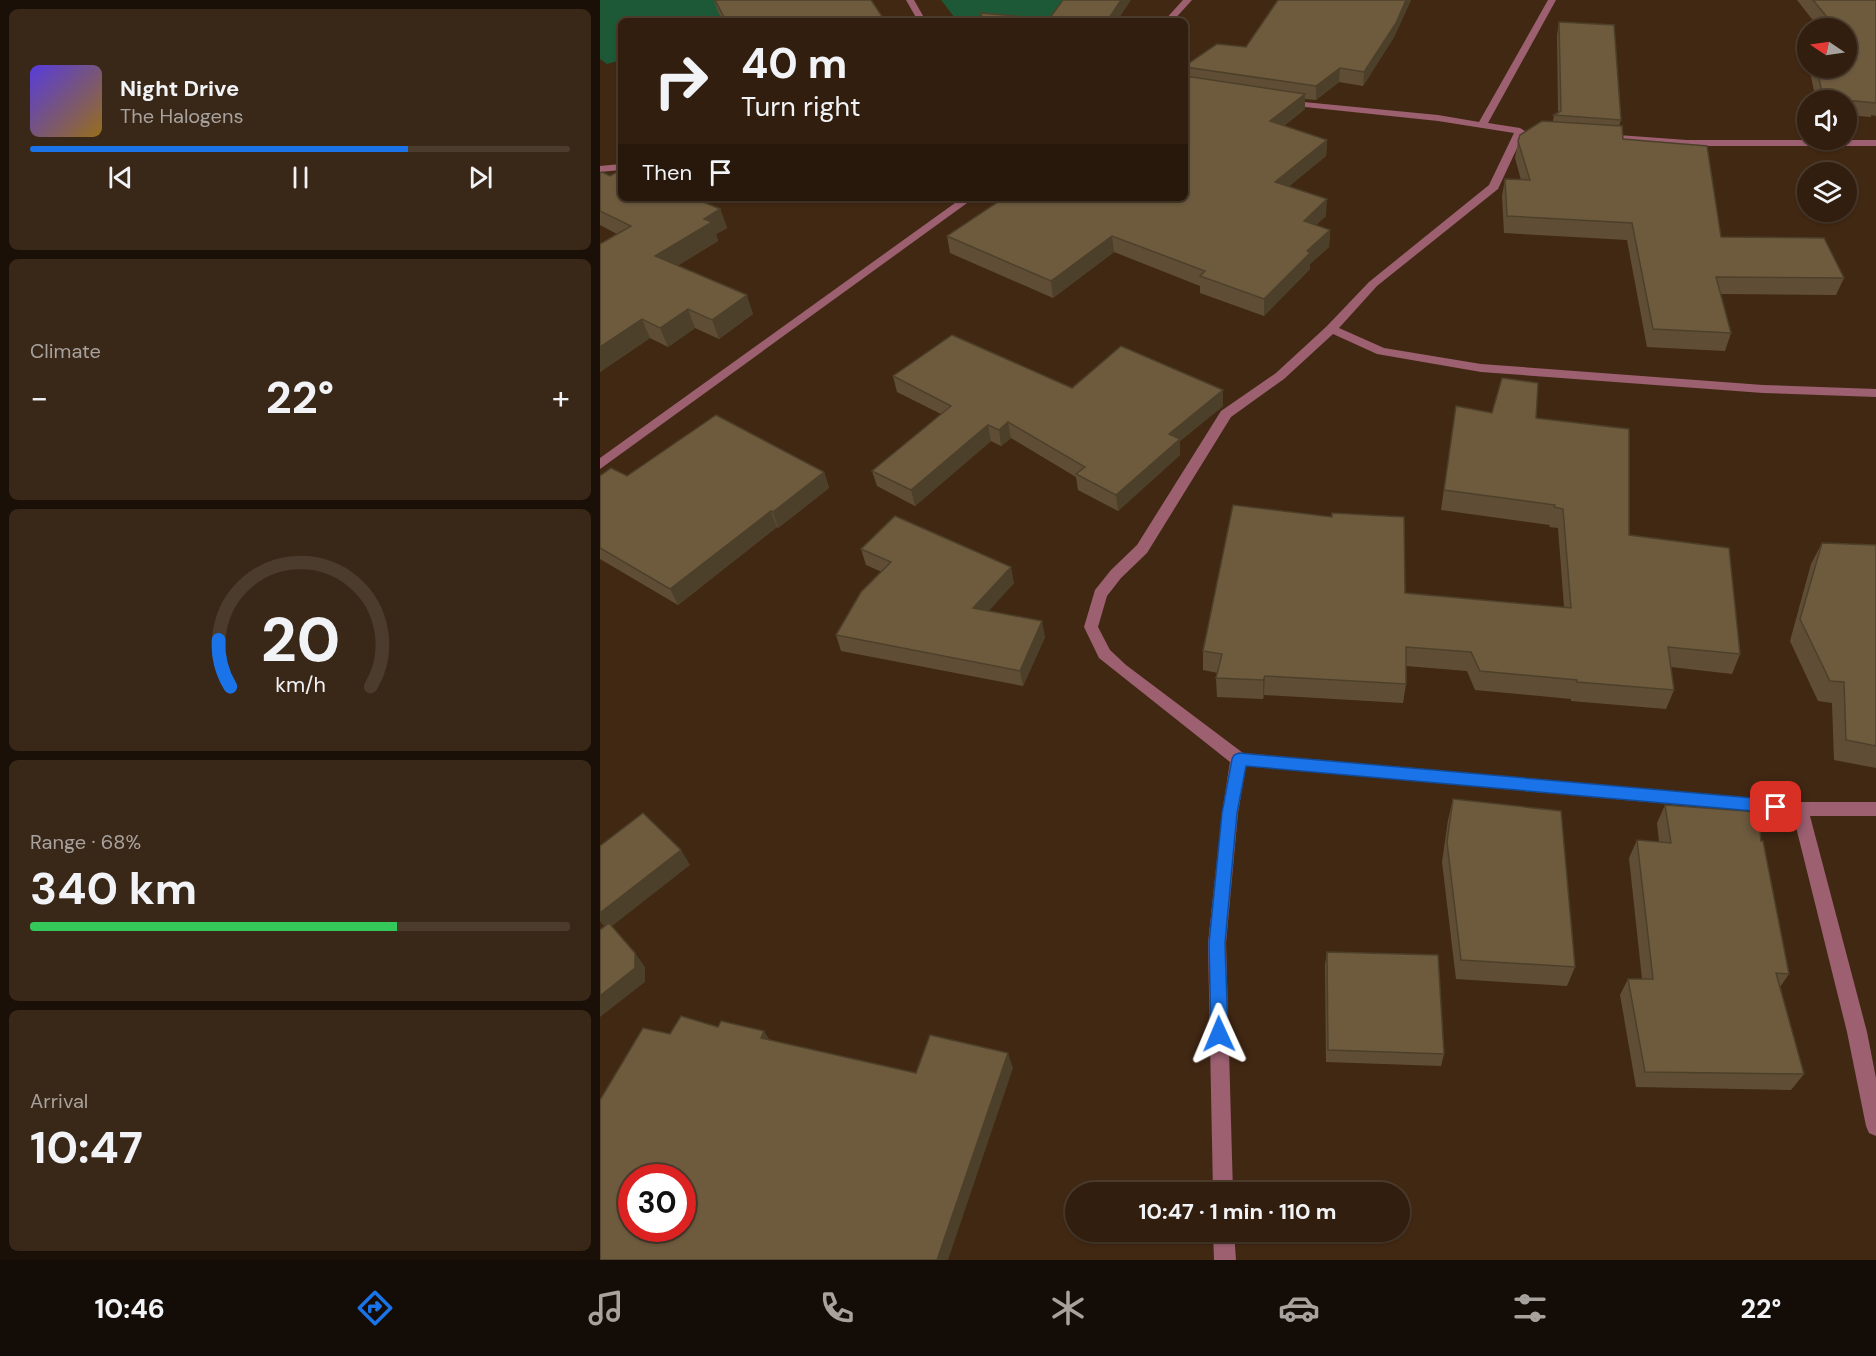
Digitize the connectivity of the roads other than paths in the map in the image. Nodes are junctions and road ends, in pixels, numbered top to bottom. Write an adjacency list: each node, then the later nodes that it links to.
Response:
1 (910, 0): 4 (street)
2 (1188, 0): 5 (street)
3 (1552, 0): 7 (street)
4 (920, 18)
5 (1171, 18)
6 (1273, 100): 7 (street)
7 (1482, 123): 13 (street)
8 (1595, 136): 9 (street)
9 (1876, 143)
10 (618, 167): 11 (street)
11 (600, 169)
12 (965, 201): 15 (street)
13 (1331, 329): 14 (street); 16 (street)
14 (1876, 393)
15 (600, 465)
16 (1239, 759): 17 (street); 20 (street)
17 (1800, 809): 18 (street); 19 (street)
18 (1876, 809)
19 (1876, 1126)
20 (1223, 1182)
21 (1224, 1242): 22 (street)
22 (1225, 1260)

